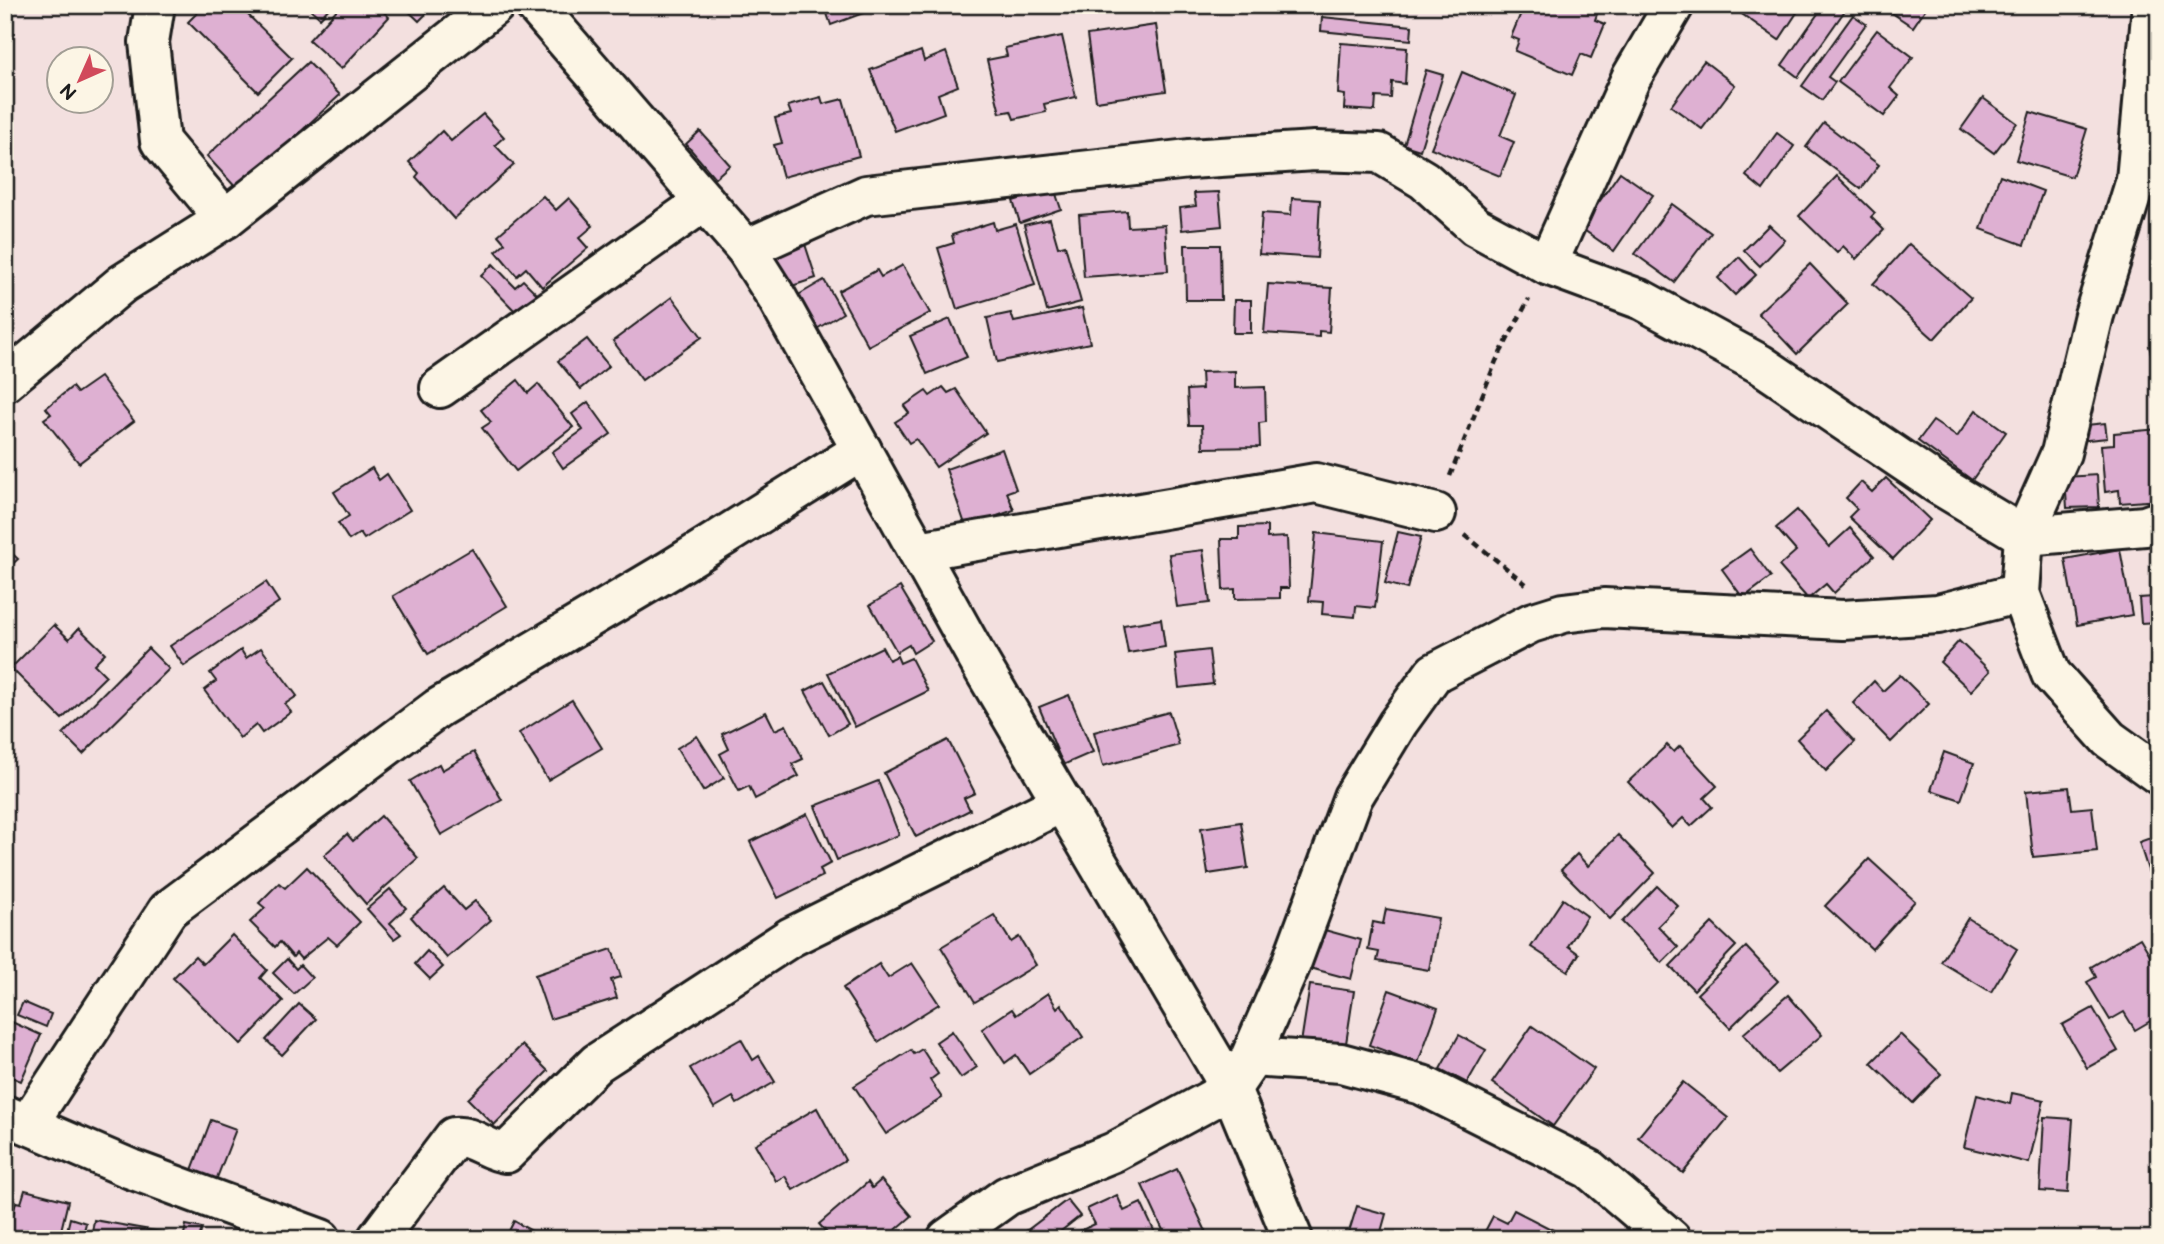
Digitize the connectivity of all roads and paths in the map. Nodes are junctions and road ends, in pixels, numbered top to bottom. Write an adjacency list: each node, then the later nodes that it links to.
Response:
1 (155, 5): 8 (street)
2 (495, 5): 8 (street)
3 (535, 5): 7 (street)
4 (1674, 5): 10 (street)
5 (2152, 5): 6 (street)
6 (2153, 71): 16 (street)
7 (705, 201): 9 (street); 12 (street)
8 (225, 219): 11 (street)
9 (746, 249): 10 (street); 13 (street)
10 (1546, 265): 14 (path); 16 (street)
11 (5, 382)
12 (440, 388)
13 (862, 450): 17 (street); 24 (street)
14 (1436, 513): 17 (street); 19 (path)
15 (2159, 521): 16 (street)
16 (2024, 536): 18 (street)
17 (918, 551): 21 (street)
18 (2020, 593): 19 (street); 20 (street)
19 (1563, 613): 22 (street)
20 (2159, 775)
21 (1063, 802): 23 (street); 26 (street)
22 (1251, 1057): 23 (street); 29 (street)
23 (1231, 1089): 27 (street); 28 (street)
24 (17, 1119): 25 (street)
25 (321, 1239)
26 (377, 1239)
27 (947, 1239)
28 (1293, 1239)
29 (1671, 1239)

